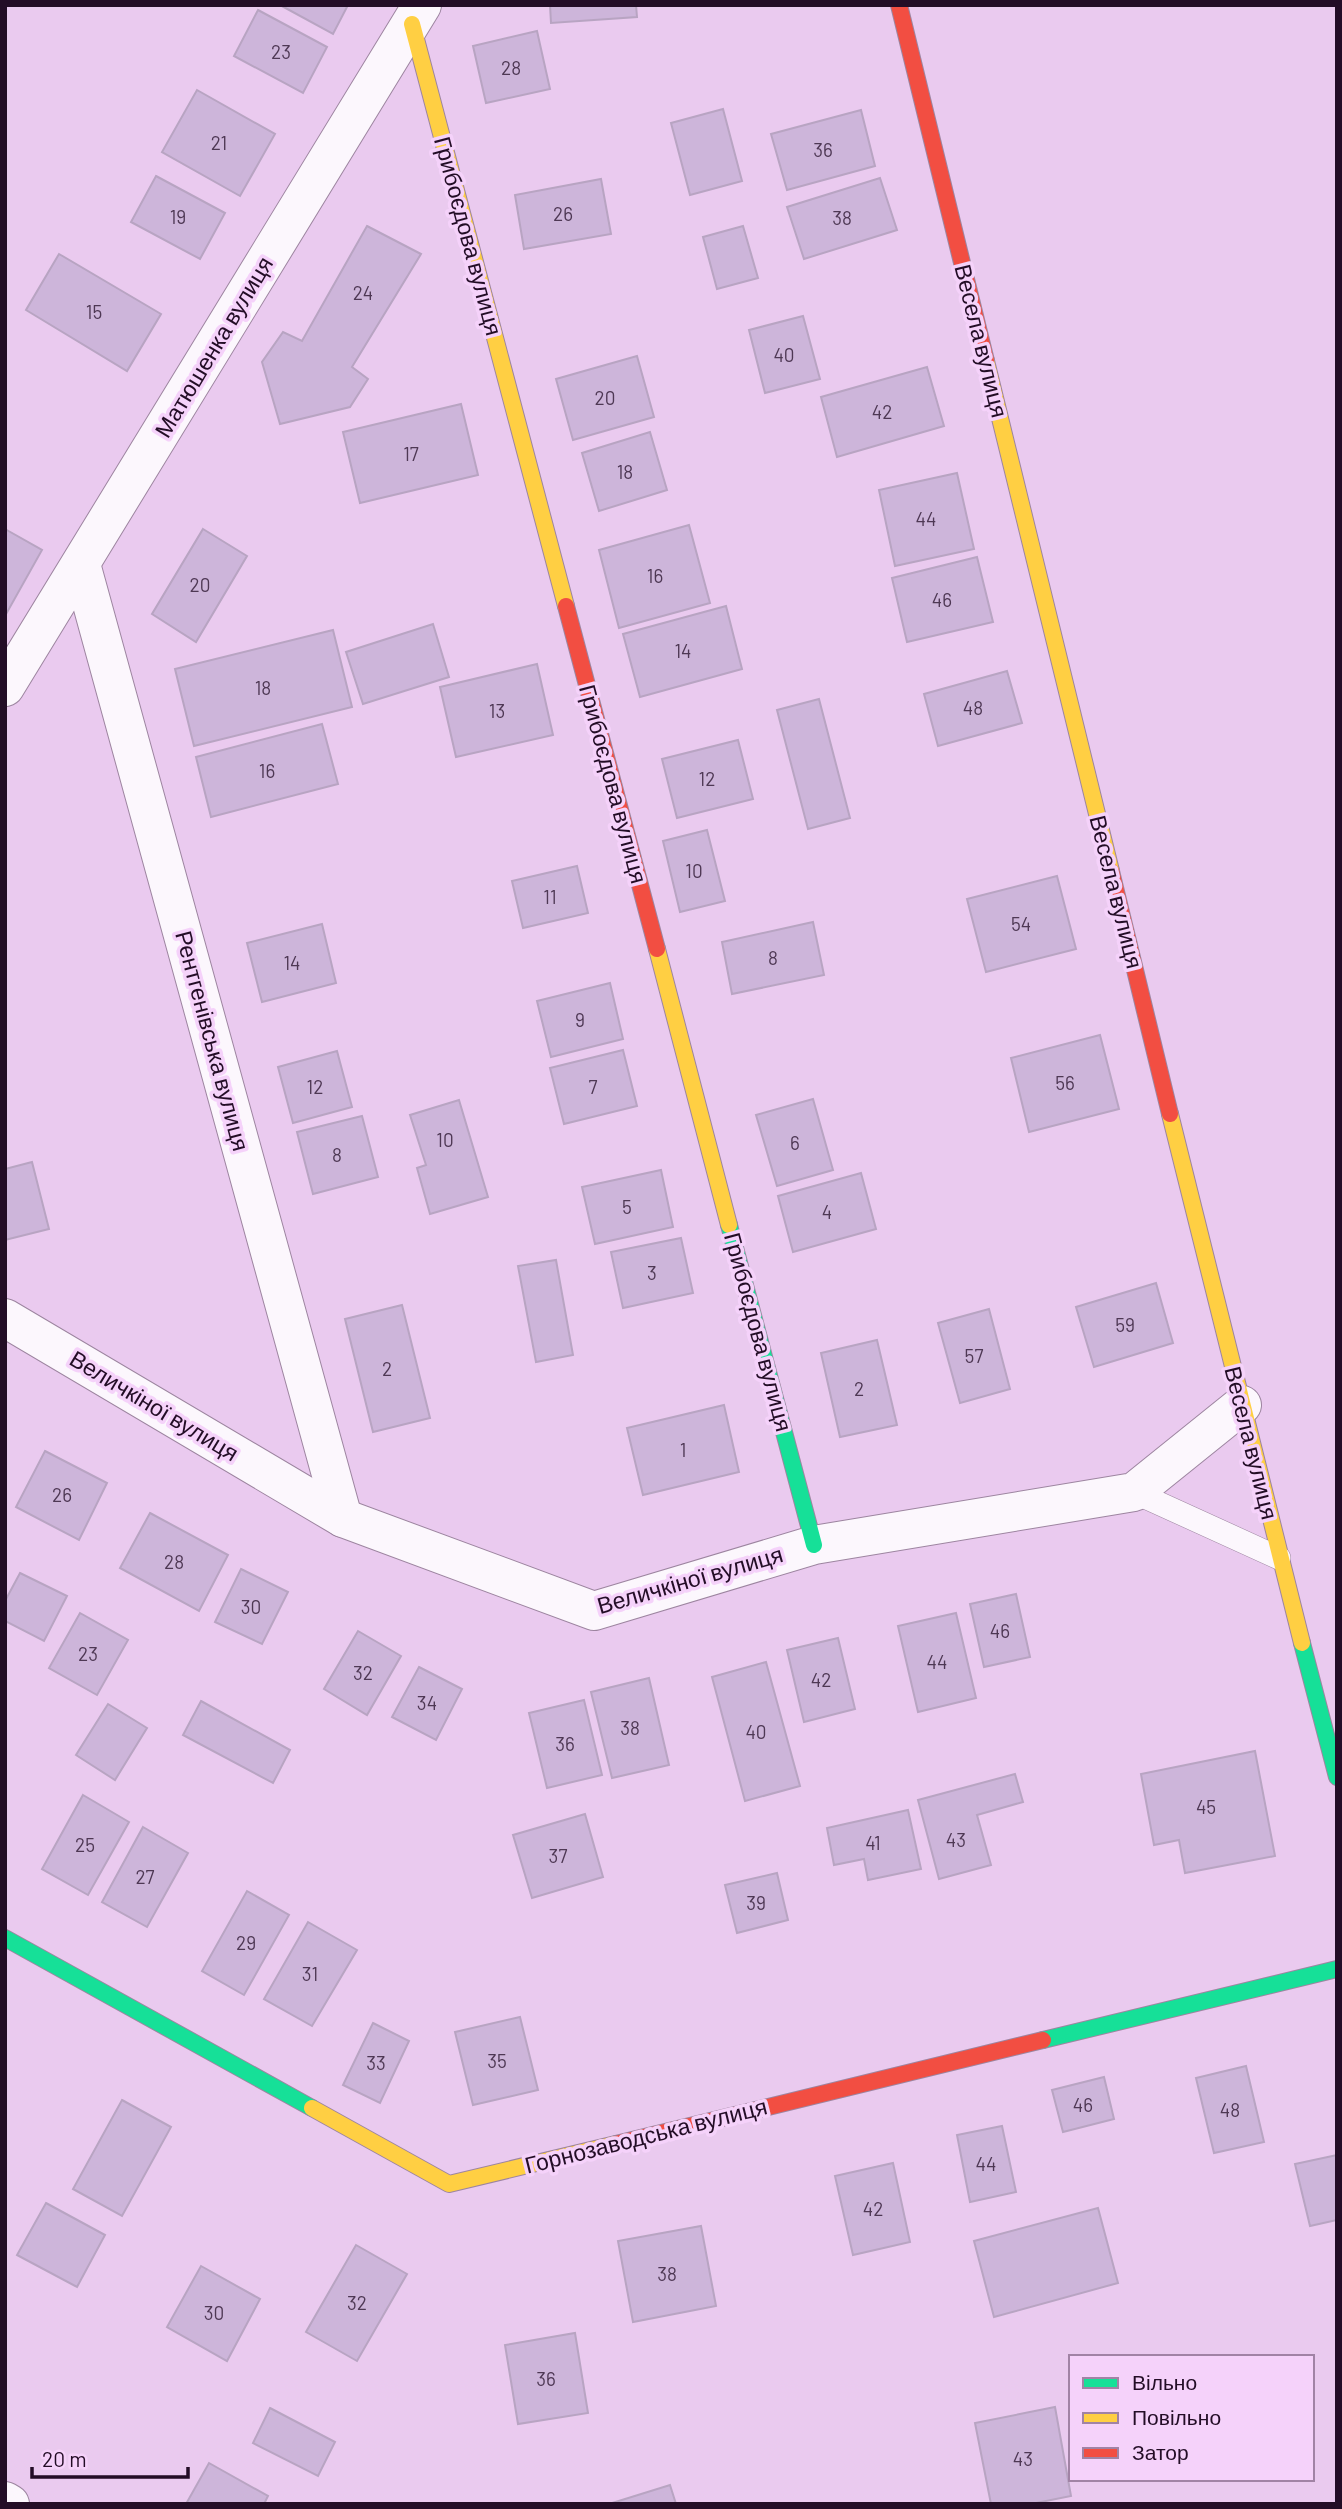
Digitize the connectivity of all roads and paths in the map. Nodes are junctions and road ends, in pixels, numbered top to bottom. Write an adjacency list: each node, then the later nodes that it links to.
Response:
1 (899, 5): 6 (street, Весела вулиця)
2 (417, 14): 3 (street, Матюшенка вулиця); 9 (street, Грибоєдова вулиця)
3 (82, 564): 4 (street, Матюшенка вулиця); 8 (street, Рентгенівська вулиця)
4 (5, 687)
5 (5, 1318): 8 (street, Величкіної вулиця)
6 (1242, 1405): 7 (street, Величкіної вулиця); 10 (street, Весела вулиця)
7 (1134, 1492): 9 (street, Величкіної вулиця); 10 (lane)
8 (343, 1518): 9 (street, Величкіної вулиця)
9 (814, 1545)
10 (1279, 1558): 11 (street, Весела вулиця)
11 (1337, 1777)
12 (5, 1938): 13 (street, Горнозаводська вулиця)
13 (1337, 1969)
14 (5, 2501): 15 (street)
15 (10, 2504)

